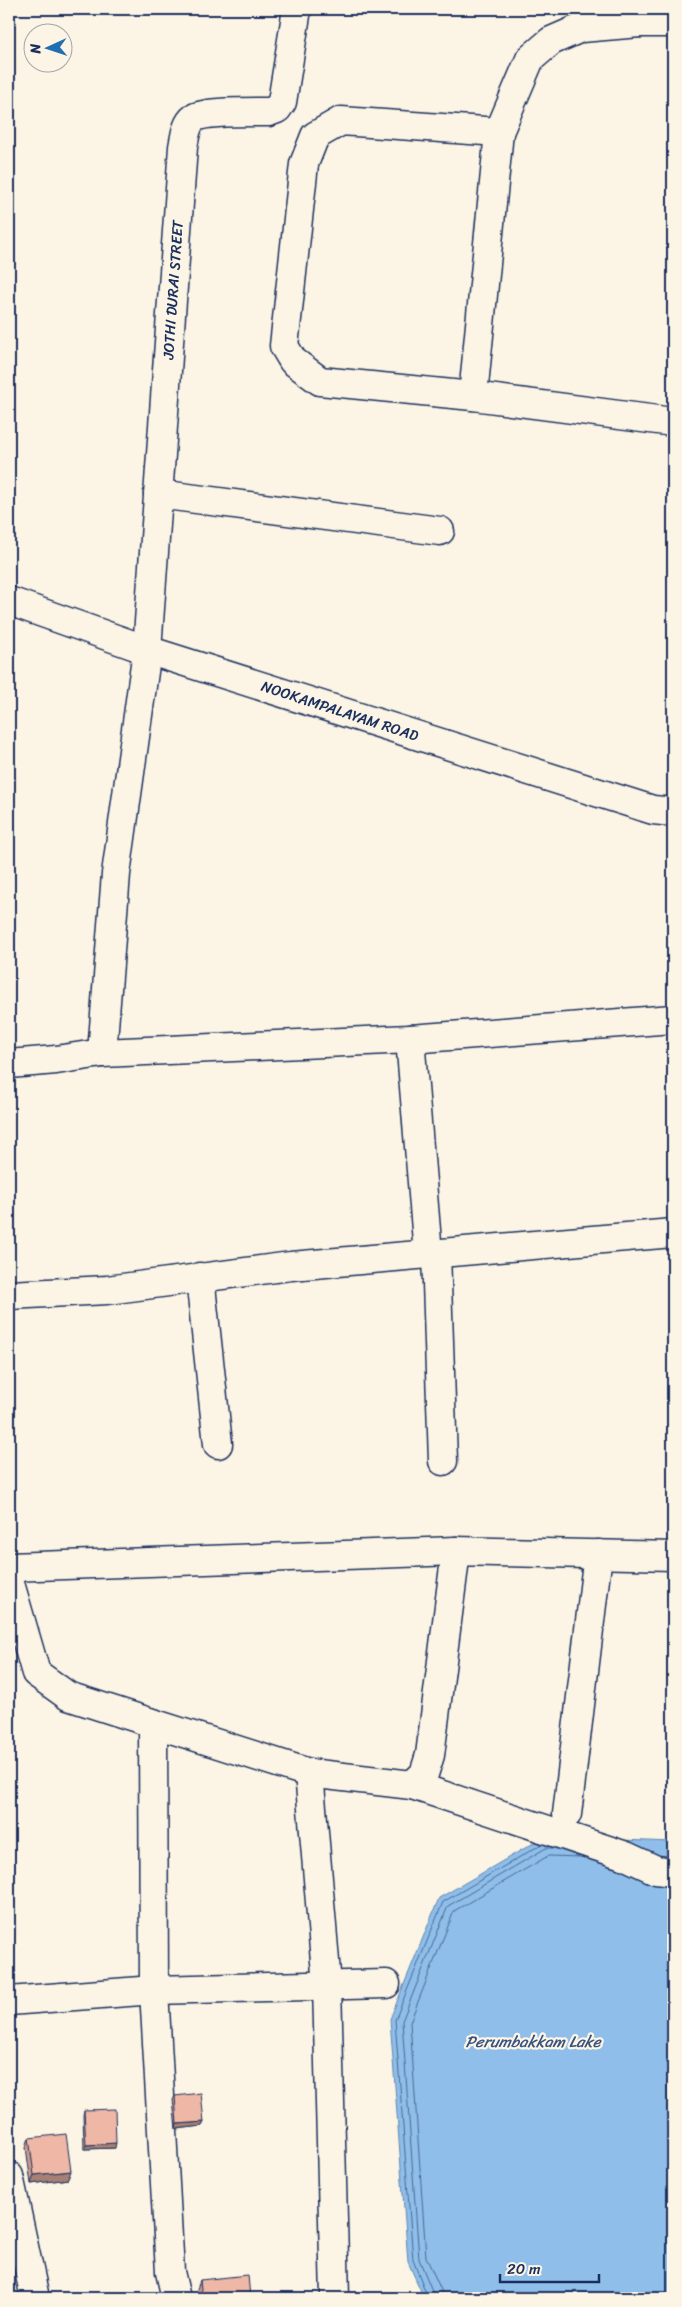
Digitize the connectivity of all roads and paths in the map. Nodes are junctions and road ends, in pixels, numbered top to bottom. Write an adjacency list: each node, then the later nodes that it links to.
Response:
1 (297, 9): 7 (street, JOTHI DURAI STREET)
2 (641, 16): 3 (street); 4 (street)
3 (673, 24)
4 (499, 132): 5 (street); 5 (street)
5 (473, 396): 6 (street)
6 (673, 422)
7 (158, 494): 8 (street); 10 (street, JOTHI DURAI STREET)
8 (440, 531)
9 (9, 601): 10 (street, NOOKAMPALAYAM ROAD)
10 (147, 650): 11 (street, NOOKAMPALAYAM ROAD); 14 (street, JOTHI DURAI STREET)
11 (673, 812)
12 (673, 1019): 13 (street)
13 (410, 1039): 14 (street); 17 (street)
14 (102, 1053): 15 (street)
15 (9, 1064)
16 (673, 1233): 17 (street)
17 (432, 1254): 18 (street); 21 (street)
18 (200, 1278): 19 (street); 20 (street)
19 (9, 1295)
20 (218, 1444)
21 (443, 1460)
22 (456, 1550): 23 (street); 25 (street); 29 (street)
23 (598, 1554): 24 (street); 30 (street)
24 (673, 1556)
25 (9, 1567)
26 (9, 1580): 27 (street)
27 (154, 1723): 28 (street); 34 (street)
28 (309, 1773): 29 (street); 33 (street)
29 (412, 1786): 31 (street)
30 (567, 1814)
31 (673, 1872)
32 (386, 1984): 33 (street)
33 (326, 1985): 34 (street); 39 (street)
34 (154, 1990): 35 (street); 38 (street)
35 (9, 2001)
36 (9, 2176): 37 (street)
37 (35, 2298)
38 (176, 2298)
39 (335, 2298)

